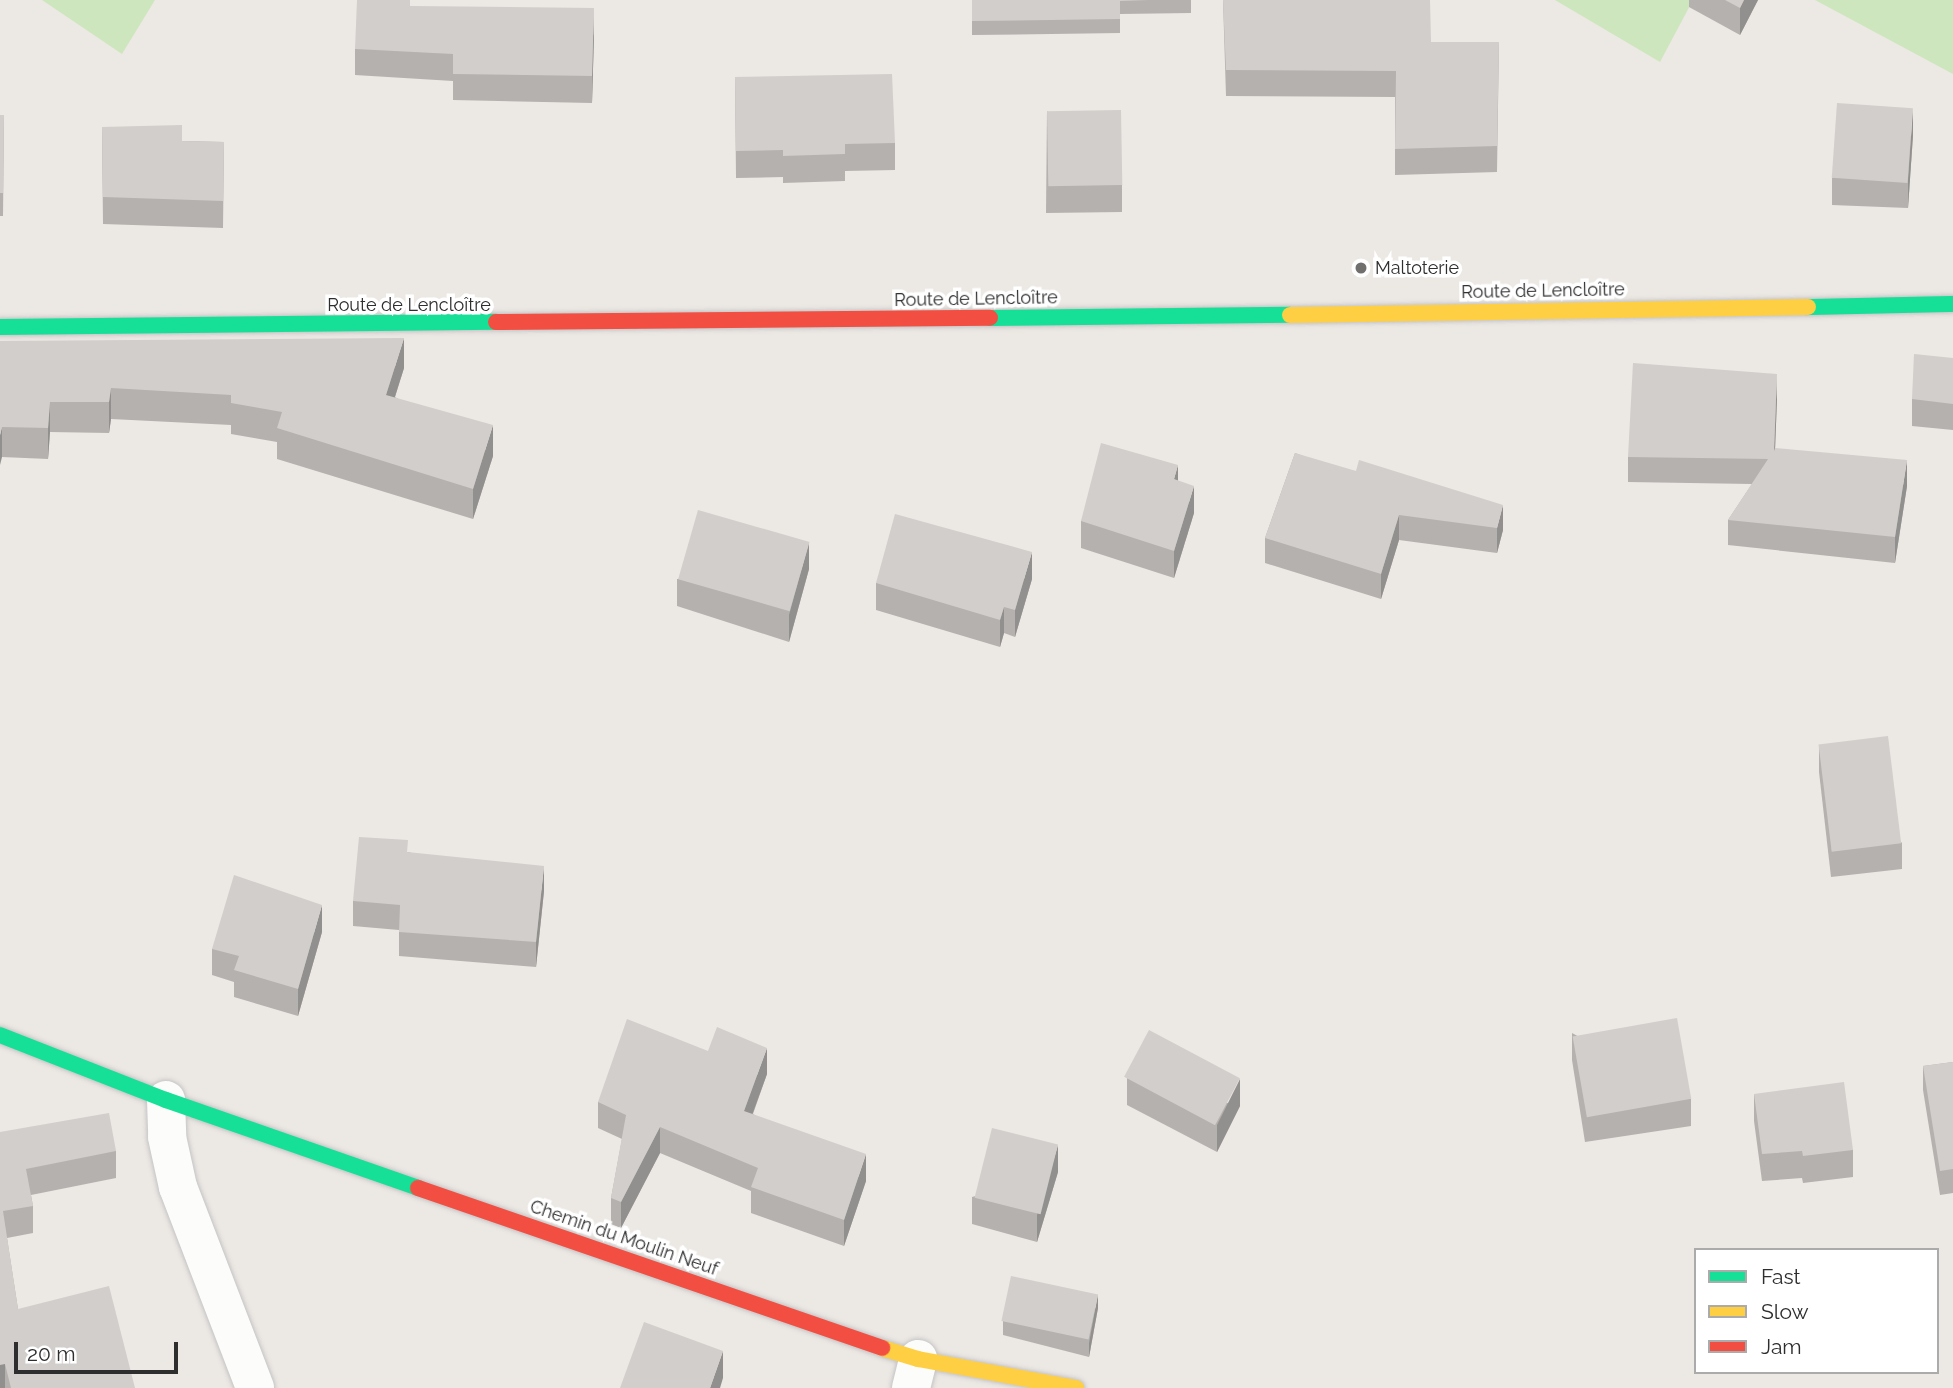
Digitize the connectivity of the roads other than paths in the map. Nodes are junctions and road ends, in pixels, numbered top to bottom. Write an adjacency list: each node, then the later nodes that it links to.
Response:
1 (1953, 304): 2 (main road, Route de Lencloître)
2 (0, 327)
3 (0, 1035): 4 (main road, Chemin du Moulin Neuf)
4 (166, 1100): 5 (main road, Chemin du Moulin Neuf); 6 (street)
5 (914, 1374): 7 (main road, Chemin du Moulin Neuf)
6 (255, 1388)
7 (1076, 1388)

